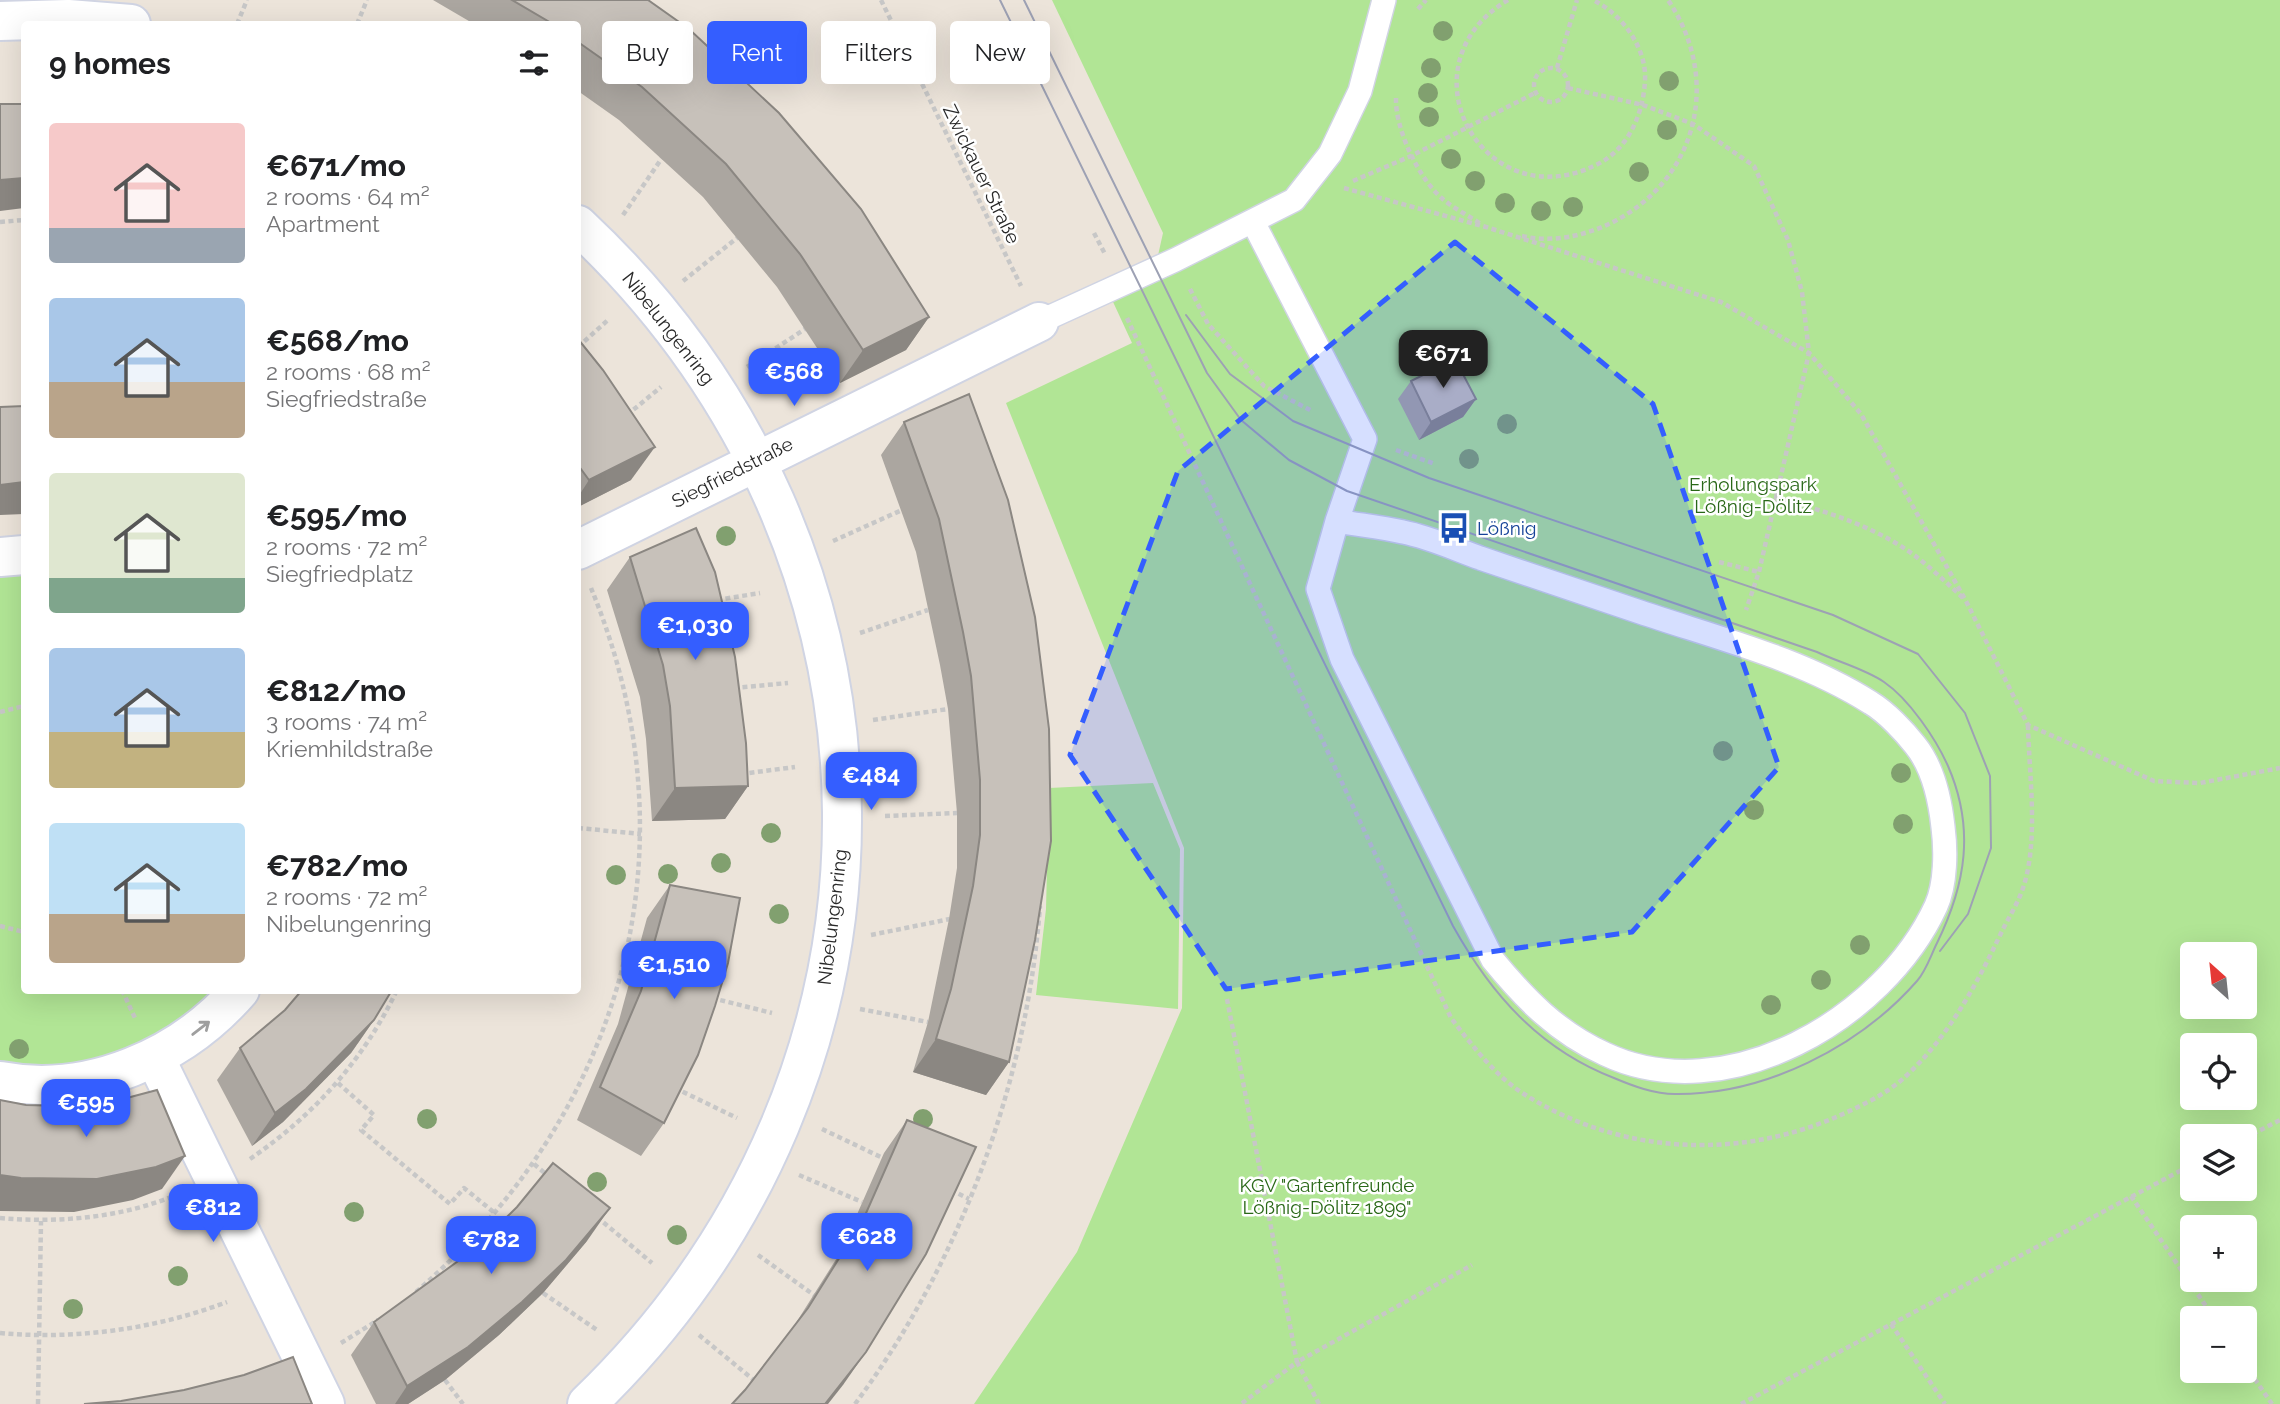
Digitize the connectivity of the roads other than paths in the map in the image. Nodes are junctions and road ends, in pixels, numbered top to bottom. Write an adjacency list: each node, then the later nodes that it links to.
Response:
1 (1384, 0): 5 (lane)
2 (68, 10): 3 (street); 4 (street)
3 (0, 21)
4 (118, 21)
5 (1253, 222): 7 (lane); 9 (lane)
6 (590, 236): 8 (street, Nibelungenring)
7 (1039, 322): 8 (street, Siegfriedstraße)
8 (756, 459): 12 (street, Siegfriedstraße); 17 (street, Nibelungenring)
9 (1336, 521): 9 (lane)
10 (21, 555): 11 (street)
11 (0, 558)
12 (583, 565)
13 (236, 994): 14 (street, one-way to 13)
14 (155, 1058): 15 (street); 16 (street)
15 (0, 1081)
16 (325, 1404)
17 (587, 1404)

